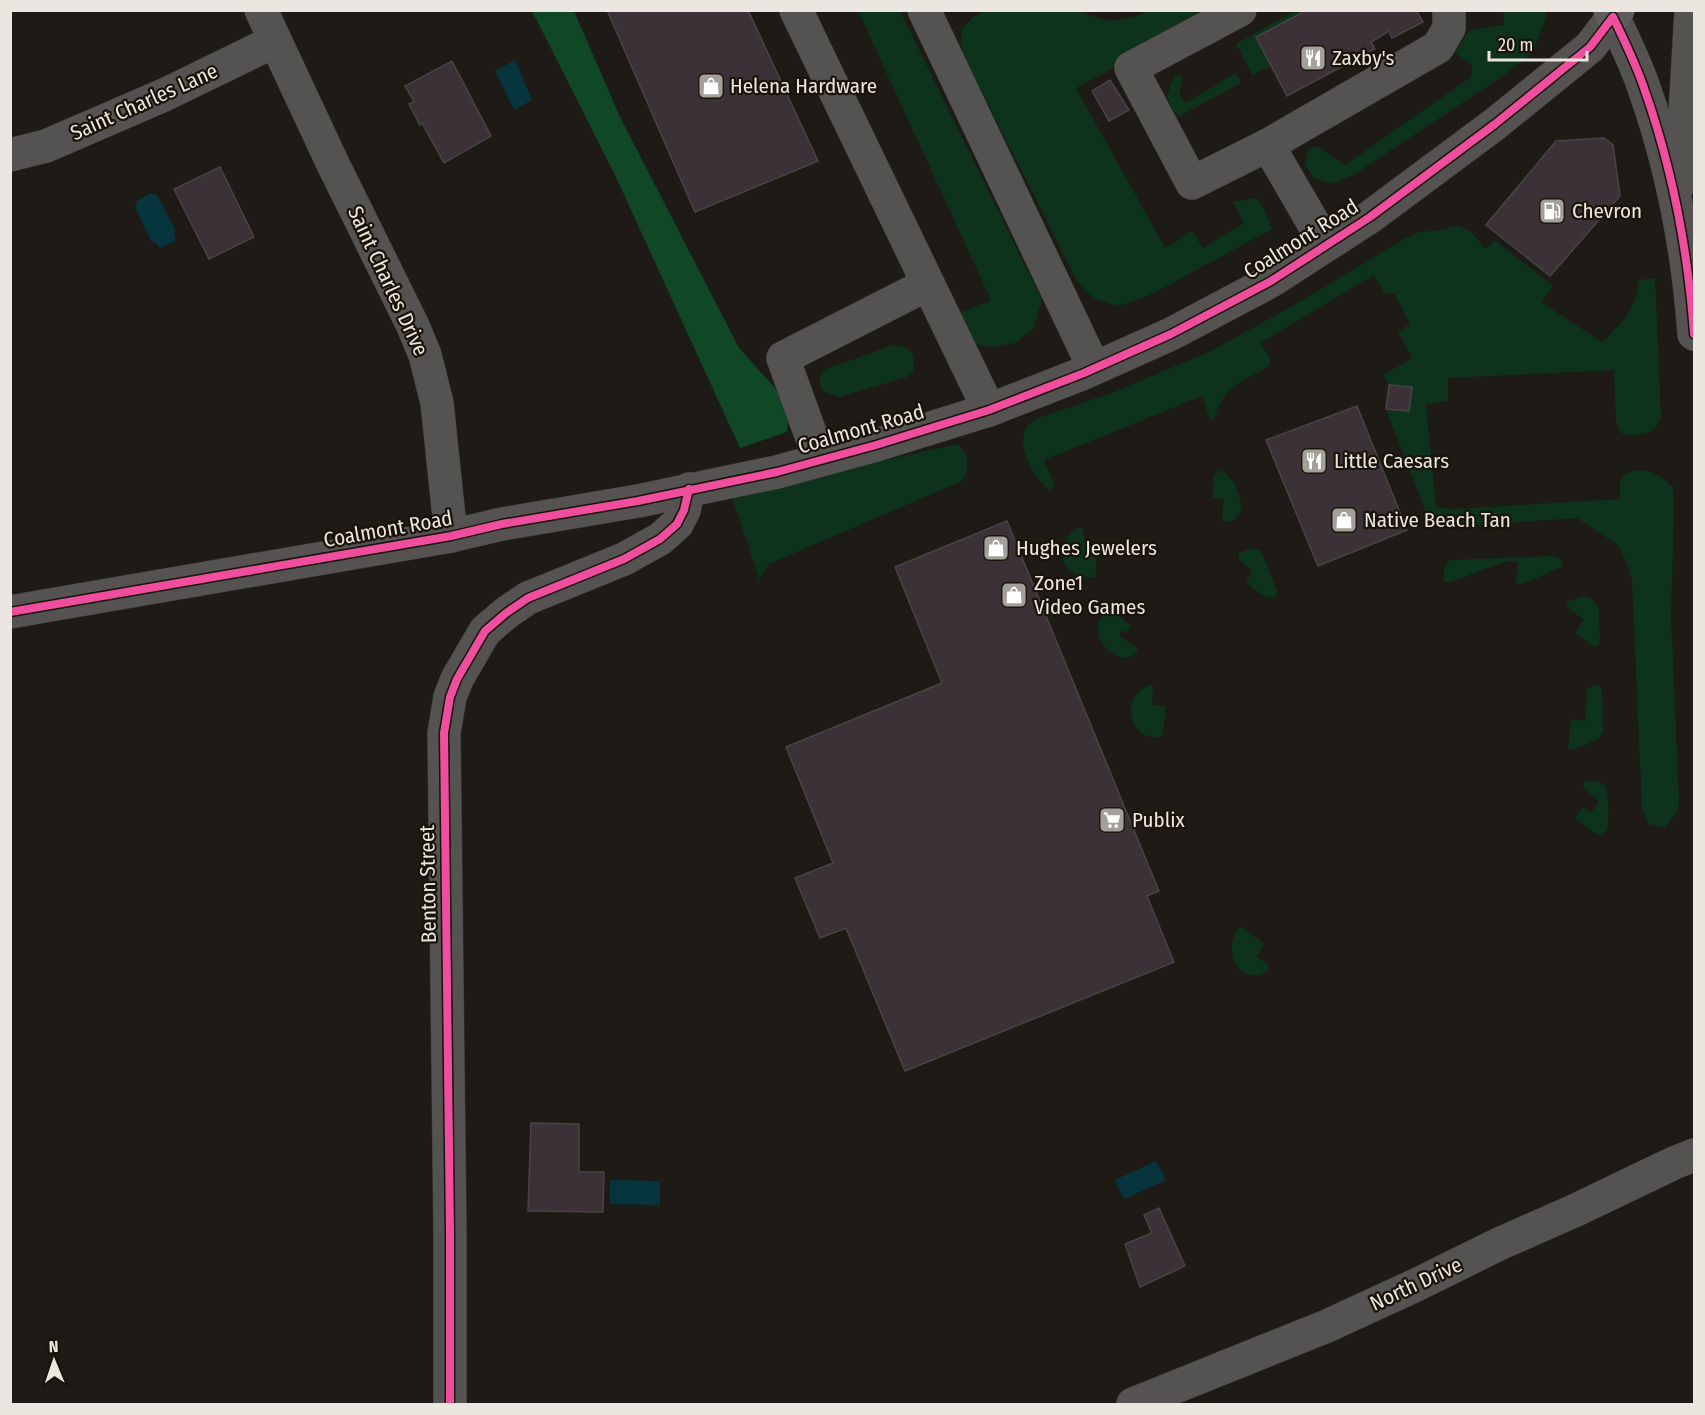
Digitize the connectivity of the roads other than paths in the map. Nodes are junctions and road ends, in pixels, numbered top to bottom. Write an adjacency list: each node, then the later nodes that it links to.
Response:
1 (261, 10): 8 (street, Saint Charles Drive)
2 (796, 10): 13 (street)
3 (924, 10): 15 (street)
4 (1240, 10): 9 (street)
5 (1449, 10): 9 (street)
6 (1691, 10): 11 (street)
7 (1614, 13): 11 (street); 12 (street, Coalmont Road)
8 (275, 41): 10 (street, Saint Charles Lane); 19 (street, Saint Charles Drive)
9 (1268, 145): 12 (street)
10 (10, 155)
11 (1679, 220): 14 (street)
12 (1326, 245): 15 (street, Coalmont Road)
13 (928, 284): 16 (street); 17 (street)
14 (1695, 334)
15 (1095, 368): 16 (street, Coalmont Road)
16 (989, 410): 17 (street, Coalmont Road)
17 (820, 460): 18 (street, Coalmont Road)
18 (689, 489): 19 (street, Coalmont Road); 22 (street, Benton Street)
19 (451, 536): 20 (street, Coalmont Road)
20 (10, 612)
21 (1695, 1155): 23 (street, North Drive)
22 (450, 1404)
23 (1133, 1404)

